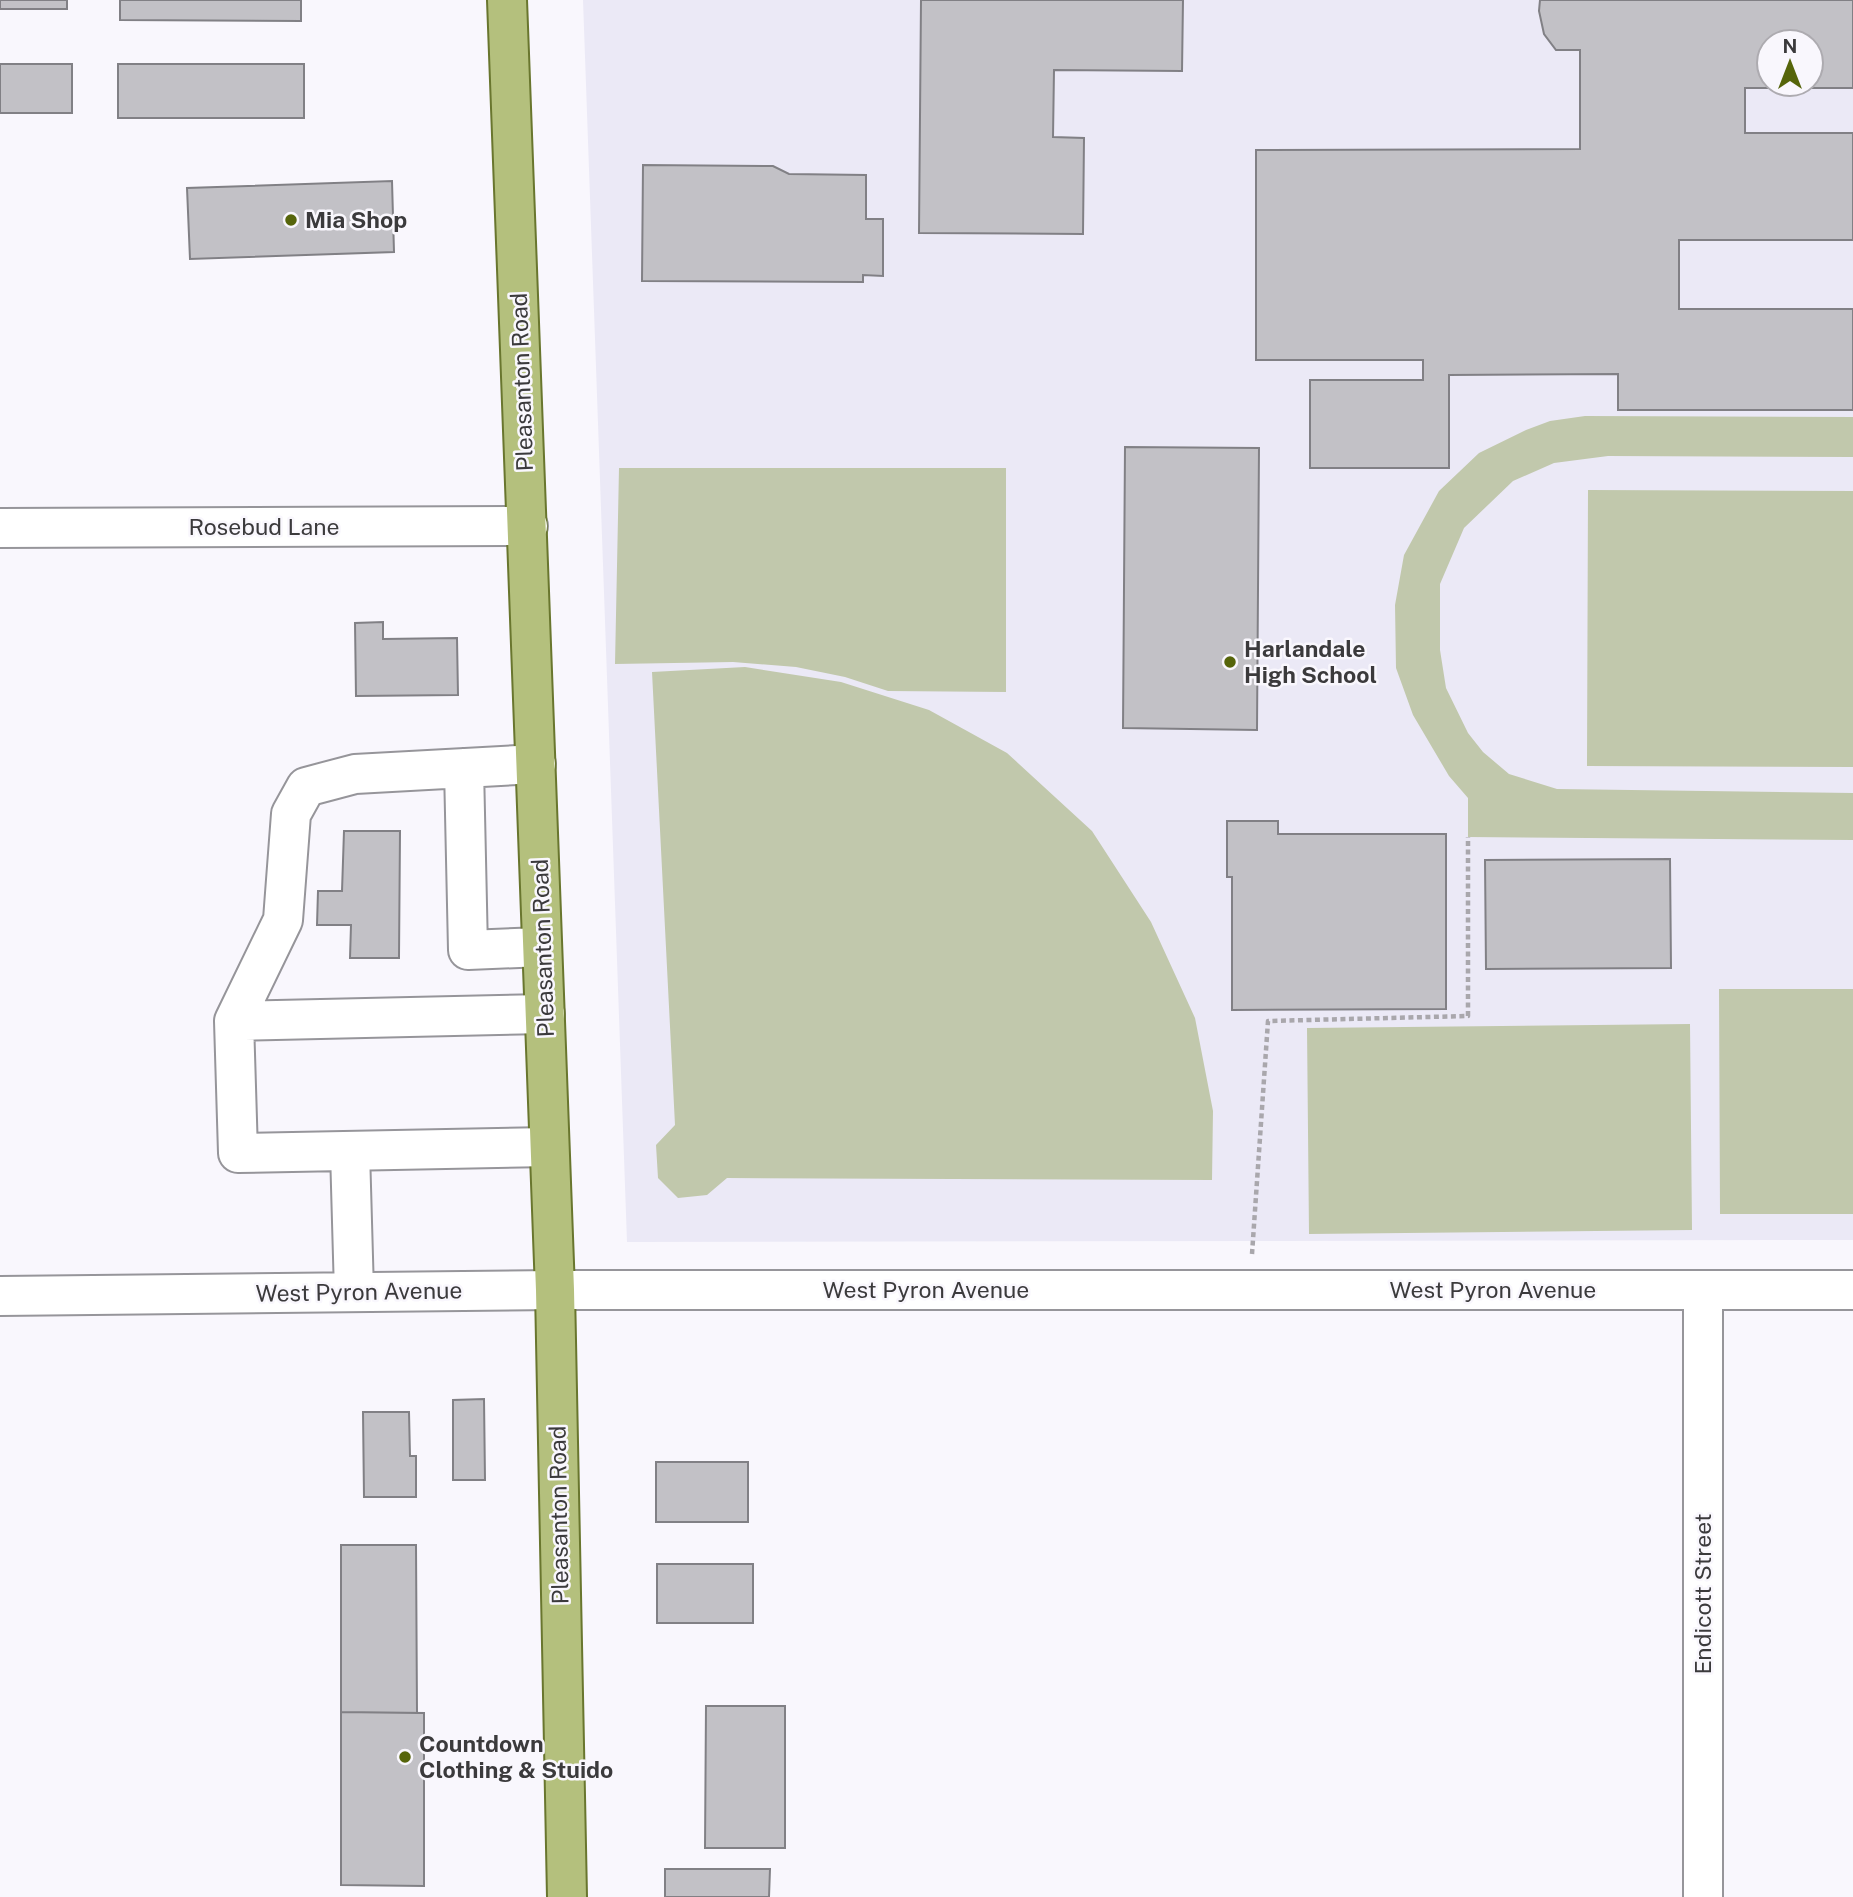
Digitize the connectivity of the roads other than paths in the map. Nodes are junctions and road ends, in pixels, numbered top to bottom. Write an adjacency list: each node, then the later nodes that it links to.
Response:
1 (507, 0): 2 (main road, Pleasanton Road)
2 (528, 526): 3 (street, Rosebud Lane); 4 (main road, Pleasanton Road)
3 (0, 528)
4 (536, 764): 5 (street); 6 (main road, Pleasanton Road)
5 (464, 768): 6 (street); 8 (street)
6 (542, 947): 7 (main road, Pleasanton Road)
7 (545, 1014): 8 (street); 9 (main road, Pleasanton Road)
8 (234, 1021): 10 (street)
9 (550, 1147): 10 (street); 11 (main road, Pleasanton Road)
10 (350, 1151): 14 (street)
11 (555, 1290): 12 (street, West Pyron Avenue); 14 (street, West Pyron Avenue); 16 (main road, Pleasanton Road)
12 (1703, 1290): 13 (street, West Pyron Avenue); 17 (street, Endicott Street)
13 (1853, 1290)
14 (354, 1292): 15 (street, West Pyron Avenue)
15 (0, 1296)
16 (567, 1897)
17 (1703, 1897)

